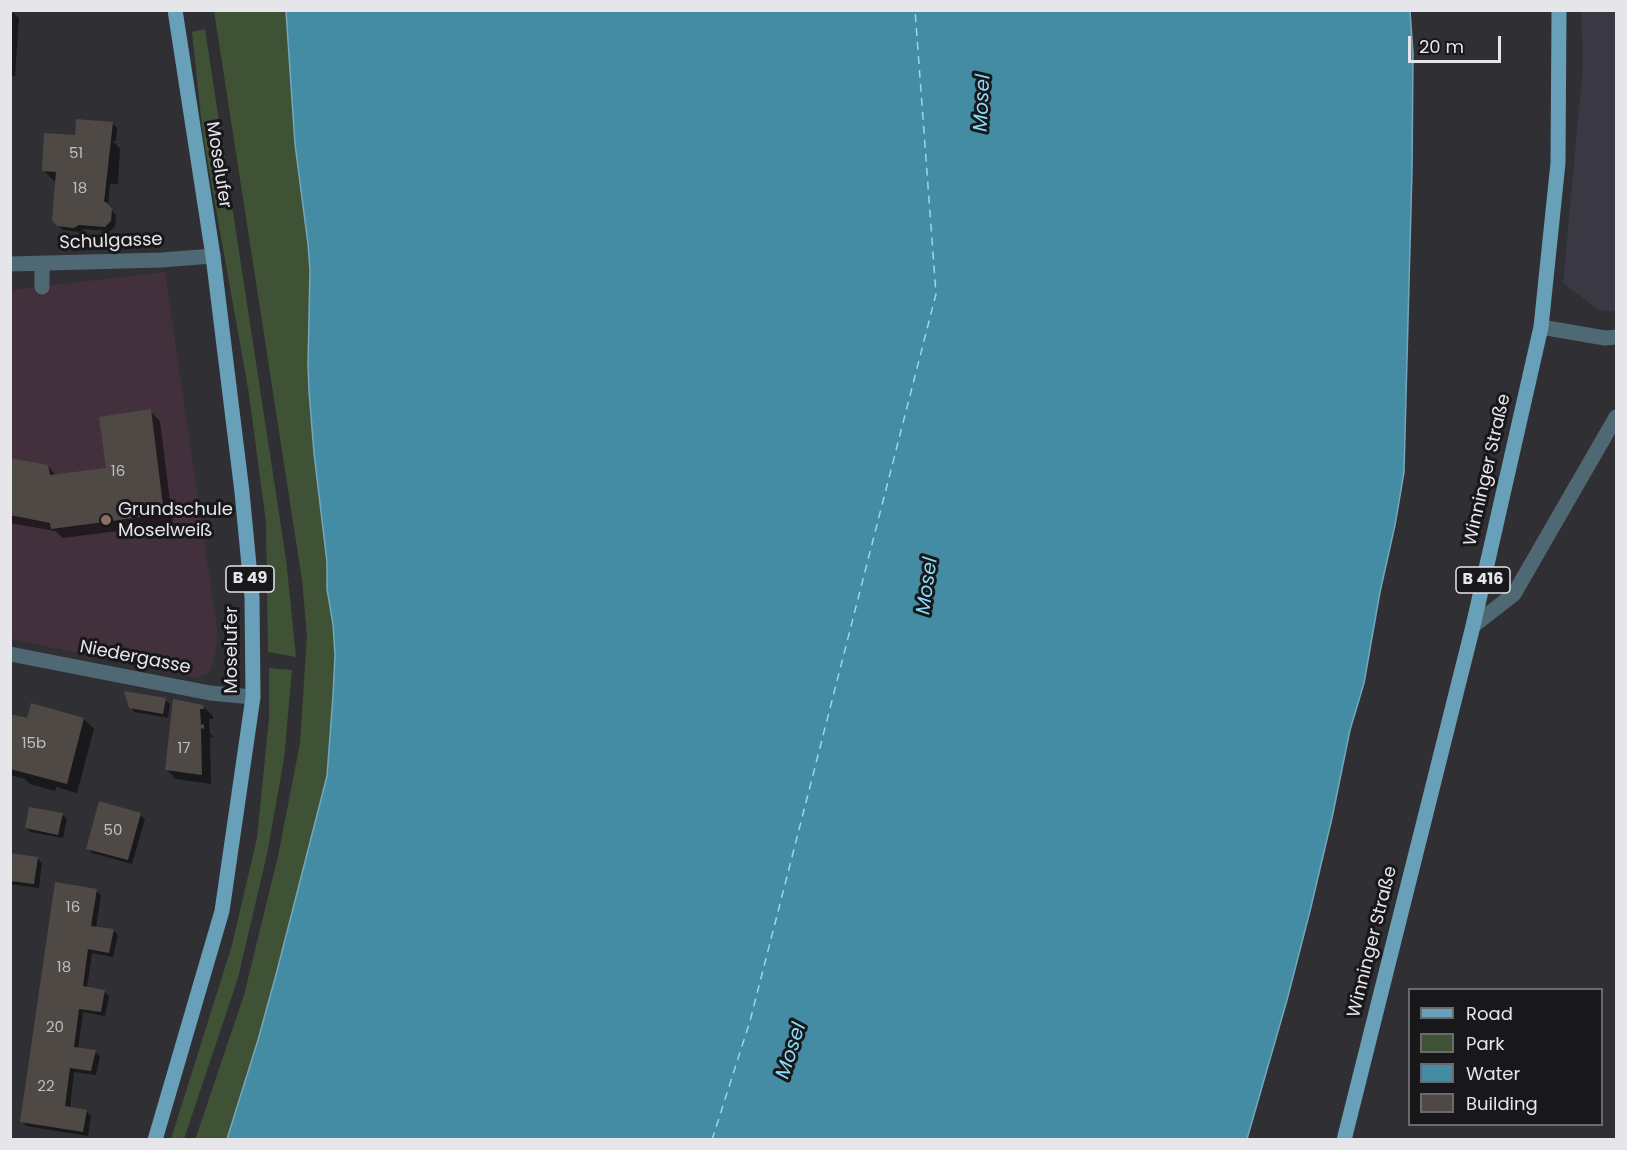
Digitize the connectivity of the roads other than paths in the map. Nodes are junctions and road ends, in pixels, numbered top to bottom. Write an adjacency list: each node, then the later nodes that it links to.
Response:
1 (175, 10): 3 (main road, Moselufer / B 49)
2 (1559, 10): 7 (main road, Winninger Straße / B 416)
3 (213, 256): 4 (street, Schulgasse); 12 (main road, Moselufer / B 49)
4 (42, 263): 5 (street, Schulgasse); 6 (street)
5 (10, 264)
6 (42, 287)
7 (1541, 327): 8 (street); 10 (main road, Winninger Straße / B 416)
8 (1617, 338)
9 (1617, 417): 10 (street)
10 (1473, 627): 14 (main road, Winninger Straße / B 416)
11 (10, 654): 12 (street, Niedergasse)
12 (253, 697): 13 (main road, Moselufer / B 49)
13 (155, 1140)
14 (1344, 1140)

